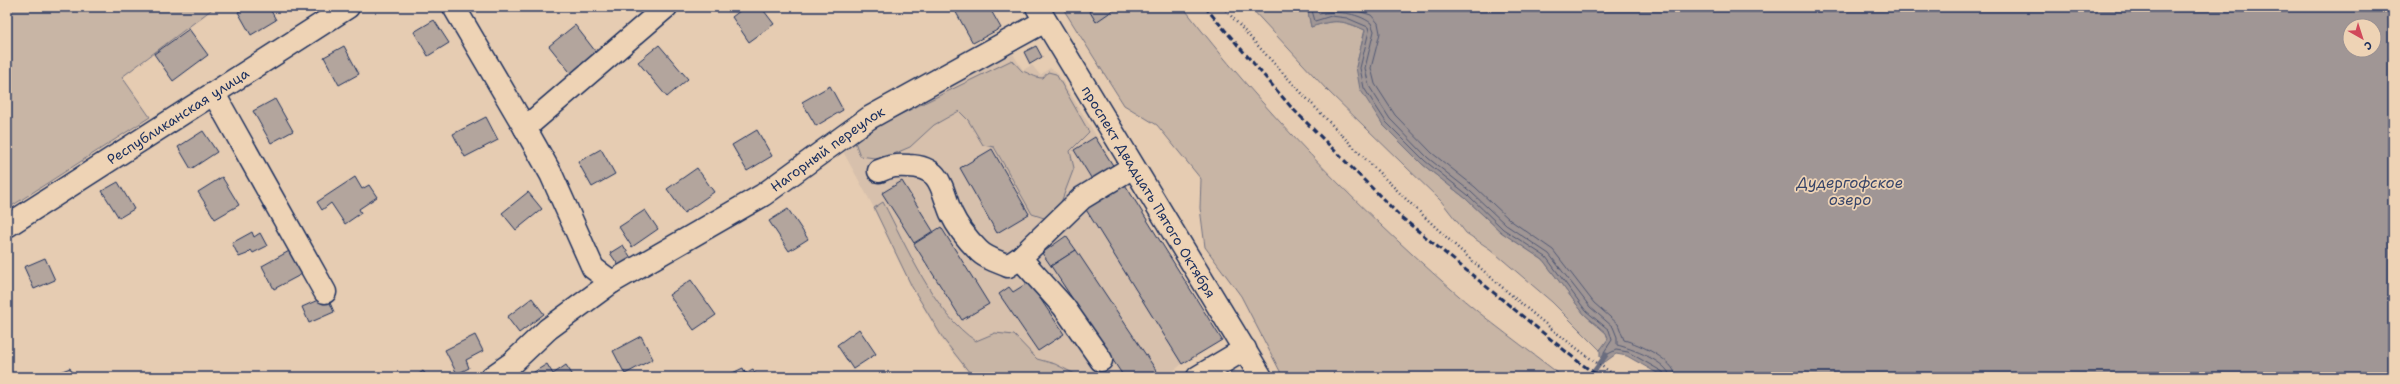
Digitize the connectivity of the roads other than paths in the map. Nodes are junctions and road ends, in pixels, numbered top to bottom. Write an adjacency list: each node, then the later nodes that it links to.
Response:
1 (348, 7): 5 (street, Республиканская улица)
2 (454, 7): 6 (street)
3 (666, 7): 6 (street)
4 (1041, 14): 7 (street, проспект Двадцать Пятого Октября); 11 (street, Нагорный переулок)
5 (214, 94): 9 (street, Республиканская улица); 12 (street)
6 (525, 128): 11 (street)
7 (1133, 167): 10 (street); 13 (street, проспект Двадцать Пятого Октября)
8 (879, 171): 10 (street)
9 (7, 226)
10 (1020, 258): 14 (street)
11 (612, 282): 15 (street, Нагорный переулок)
12 (325, 292)
13 (1245, 349): 16 (street); 17 (street, проспект Двадцать Пятого Октября)
14 (1101, 360)
15 (492, 377)
16 (1198, 377)
17 (1261, 377)

